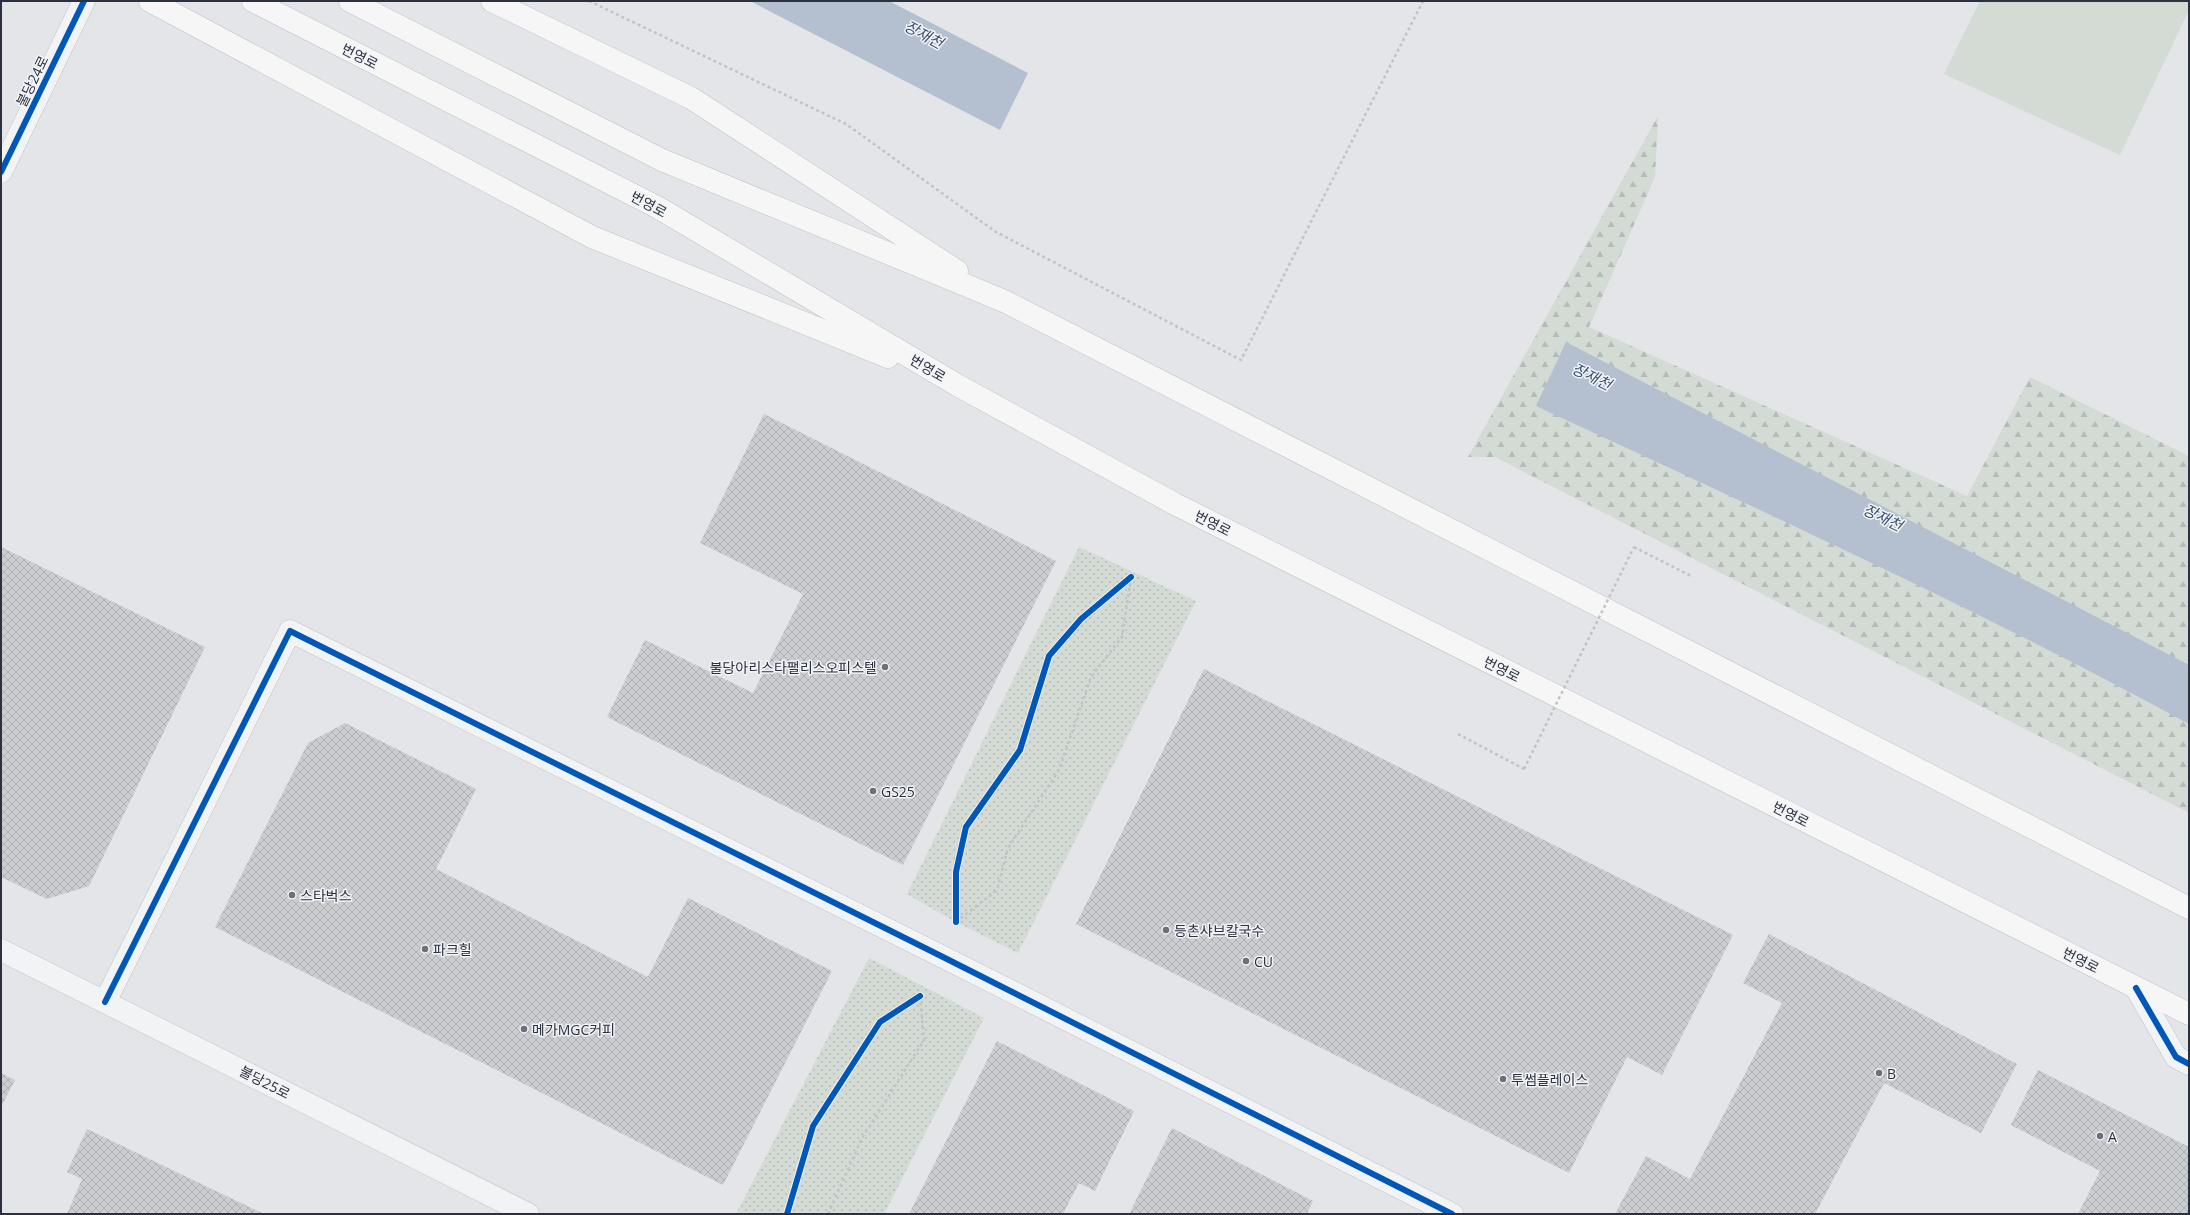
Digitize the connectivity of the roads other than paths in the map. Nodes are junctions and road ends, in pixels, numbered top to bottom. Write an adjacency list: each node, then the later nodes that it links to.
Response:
1 (84, 1): 6 (street, 불당24로)
2 (150, 1): 8 (main road)
3 (253, 1): 8 (main road, 번영로)
4 (350, 1): 7 (main road)
5 (492, 1): 7 (main road)
6 (1, 172)
7 (1004, 301): 9 (main road)
8 (957, 385): 11 (main road, 번영로)
9 (2189, 908)
10 (1, 950): 12 (street, 불당25로)
11 (2136, 988): 13 (main road, 번영로); 14 (street)
12 (105, 1002): 15 (street, 불당25로); 16 (street)
13 (2189, 1014)
14 (2189, 1064)
15 (528, 1214)
16 (1452, 1214)

